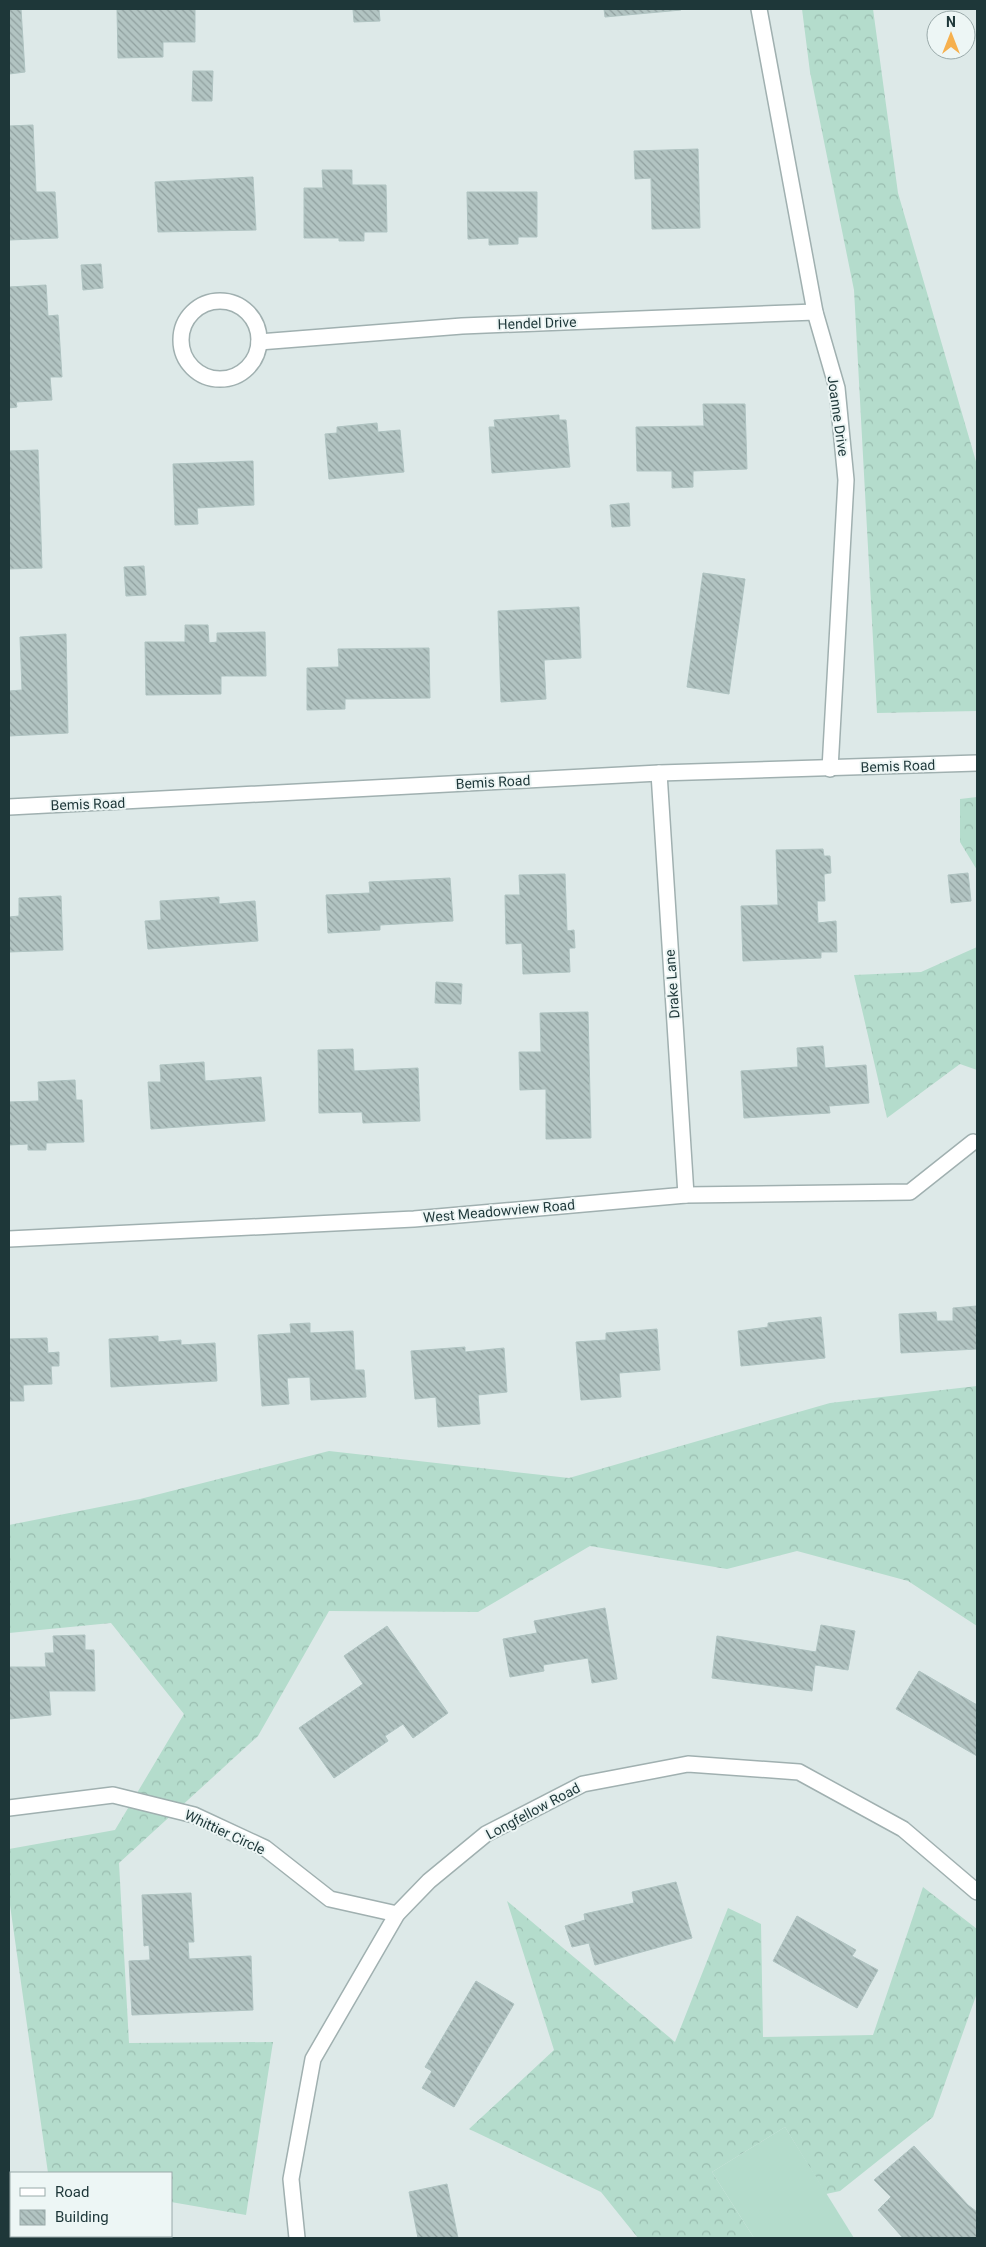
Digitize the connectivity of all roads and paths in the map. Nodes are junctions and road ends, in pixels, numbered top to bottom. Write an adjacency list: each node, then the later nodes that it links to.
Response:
1 (759, 9): 2 (street, Joanne Drive)
2 (816, 312): 3 (street, Hendel Drive); 5 (street, Joanne Drive)
3 (259, 342): 3 (street)
4 (977, 763): 5 (street, Bemis Road)
5 (830, 769): 6 (street, Bemis Road)
6 (659, 773): 7 (street, Bemis Road); 9 (street, Drake Lane)
7 (9, 807)
8 (973, 1142): 9 (street, West Meadowview Road)
9 (686, 1195): 10 (street, West Meadowview Road)
10 (9, 1239)
11 (9, 1808): 13 (street, Whittier Circle)
12 (977, 1892): 13 (street, Longfellow Road)
13 (396, 1914): 14 (street, Longfellow Road)
14 (297, 2238)

